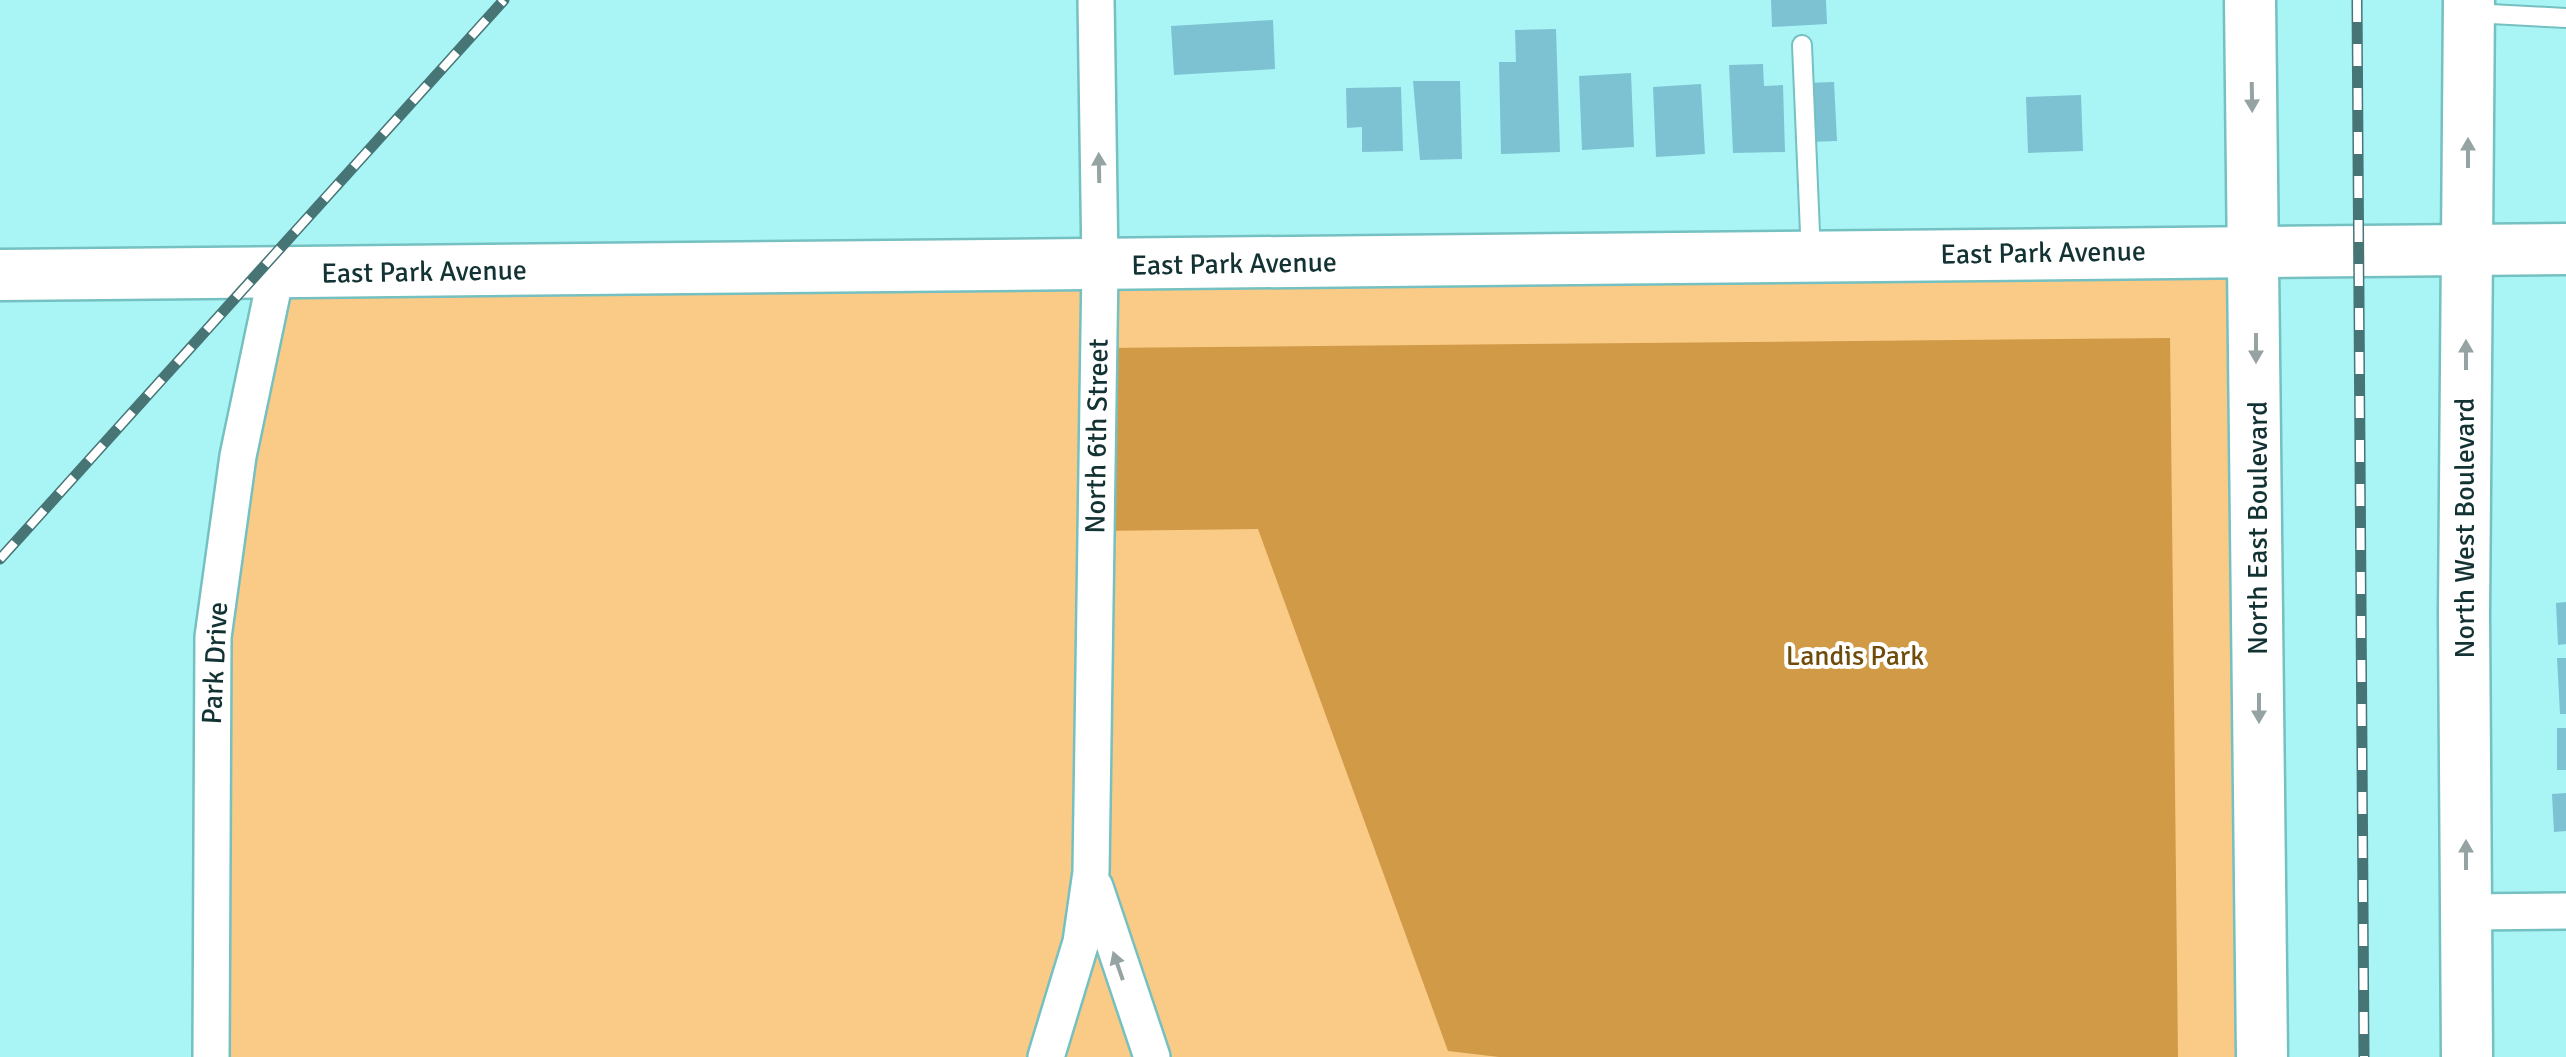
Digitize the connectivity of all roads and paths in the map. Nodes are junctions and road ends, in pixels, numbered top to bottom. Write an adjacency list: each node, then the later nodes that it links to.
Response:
1 (1096, 0): 10 (street, North 6th Street, one-way to 1)
2 (2250, 0): 7 (main road, North East Boulevard, one-way to 7)
3 (2469, 7): 4 (lane); 8 (main road, North West Boulevard, one-way to 3)
4 (2566, 18)
5 (1802, 45): 9 (lane)
6 (2566, 249): 8 (main road, East Park Avenue)
7 (2256, 250): 8 (main road, East Park Avenue); 9 (main road, East Park Avenue); 19 (main road, North East Boulevard, one-way to 19)
8 (2467, 250): 15 (main road, North West Boulevard, one-way to 8)
9 (1810, 256): 10 (main road, East Park Avenue)
10 (1100, 265): 12 (main road, East Park Avenue); 13 (street, North 6th Street)
11 (0, 275): 12 (main road, East Park Avenue)
12 (276, 275): 16 (street, Park Drive)
13 (1091, 872): 17 (street, North 6th Street); 18 (street, North 6th Street, one-way to 13)
14 (2566, 911): 15 (street)
15 (2466, 912): 20 (main road, North West Boulevard)
16 (210, 1057)
17 (1046, 1057)
18 (1152, 1057)
19 (2262, 1057)
20 (2467, 1057)

